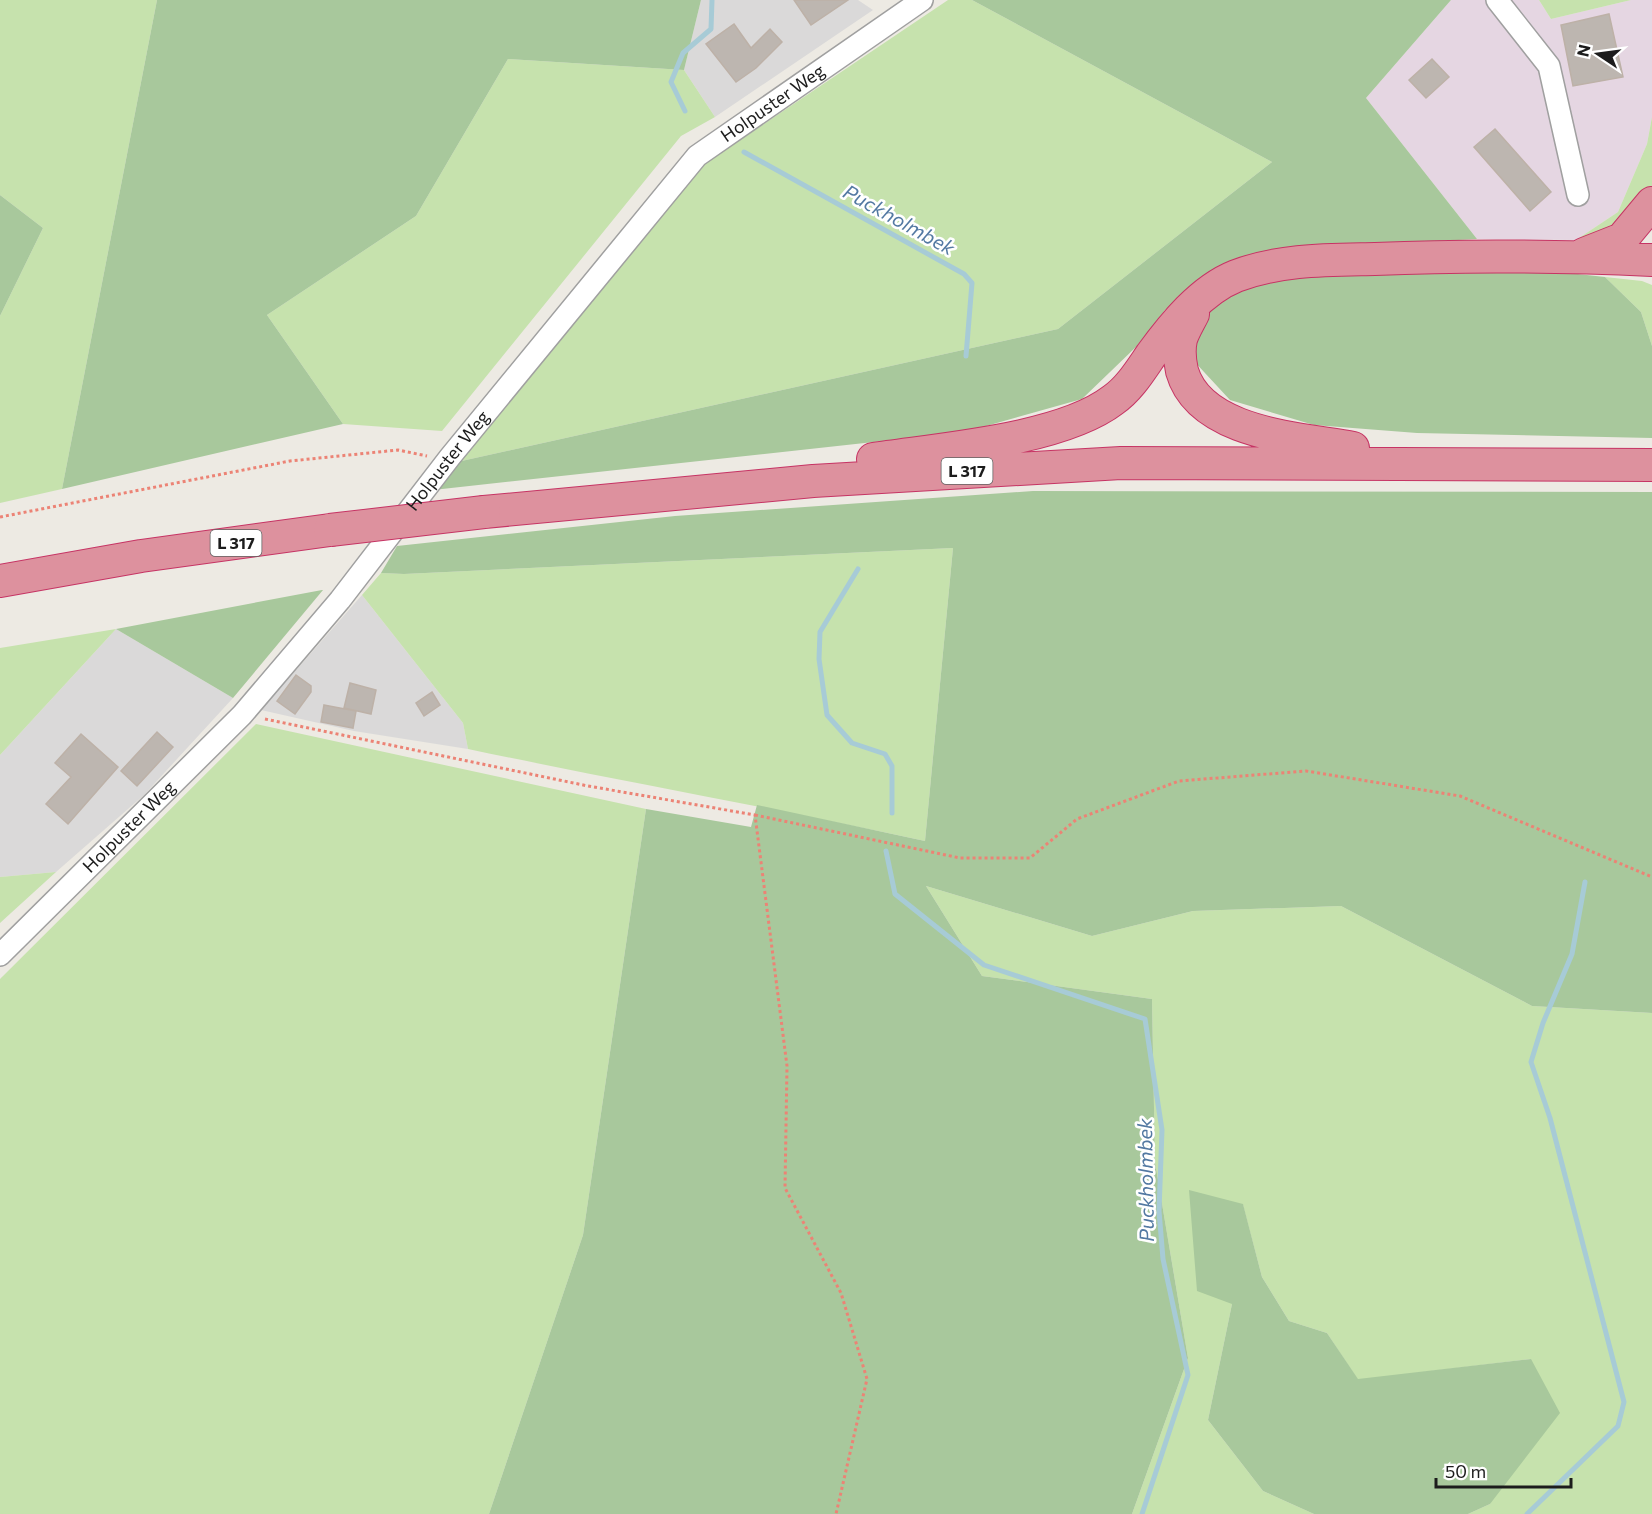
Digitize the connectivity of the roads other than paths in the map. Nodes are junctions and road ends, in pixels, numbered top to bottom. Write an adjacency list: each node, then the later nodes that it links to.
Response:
1 (922, 0): 12 (street, Holpuster Weg)
2 (1497, 0): 3 (street)
3 (1578, 195)
4 (1652, 203): 5 (highway)
5 (1575, 257): 6 (highway); 7 (highway)
6 (1652, 260)
7 (1200, 299): 8 (highway); 10 (highway)
8 (1430, 462): 9 (highway); 10 (highway, L 317)
9 (1649, 465)
10 (813, 481): 11 (highway, L 317, bridge)
11 (0, 581)
12 (0, 955)

